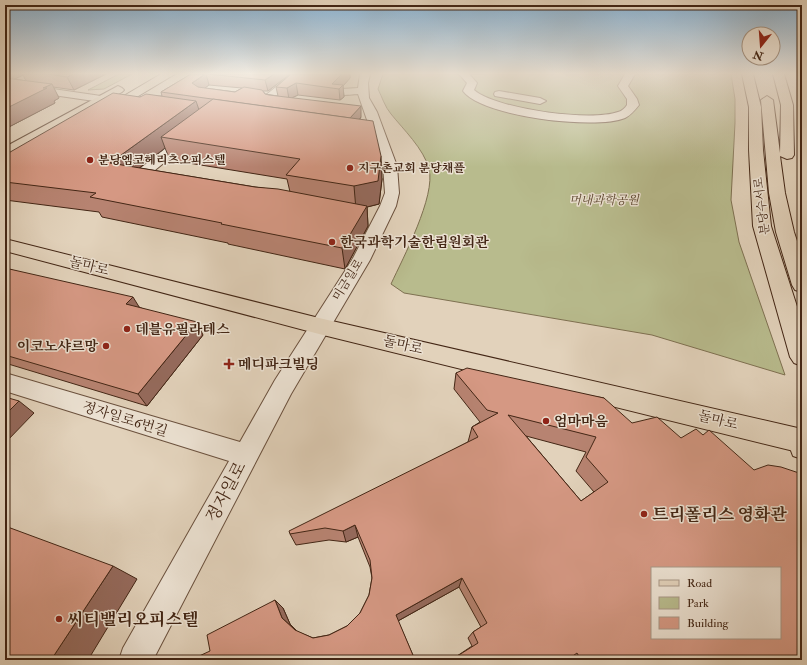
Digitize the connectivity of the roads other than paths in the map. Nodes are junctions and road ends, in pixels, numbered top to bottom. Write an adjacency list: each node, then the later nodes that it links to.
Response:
1 (90, 105): 13 (main road)
2 (116, 105): 9 (main road)
3 (368, 105): 12 (street, 미금일로)
4 (496, 105): 5 (street)
5 (633, 105)
6 (755, 105): 19 (main road, 분당수서로)
7 (768, 105): 15 (main road, 분당수서로)
8 (787, 105): 15 (main road)
9 (78, 127)
10 (198, 130): 14 (street)
11 (364, 137): 12 (street)
12 (380, 139): 18 (street, 미금일로)
13 (5, 153)
14 (169, 182)
15 (777, 193): 17 (main road, 분당수서로)
16 (5, 245): 18 (main road, 돌마로)
17 (802, 285)
18 (319, 326): 21 (main road, 돌마로); 22 (street, 정자일로)
19 (802, 357)
20 (5, 382): 22 (street, 정자일로6번길)
21 (801, 442)
22 (246, 456): 23 (street, 정자일로)
23 (135, 660)

